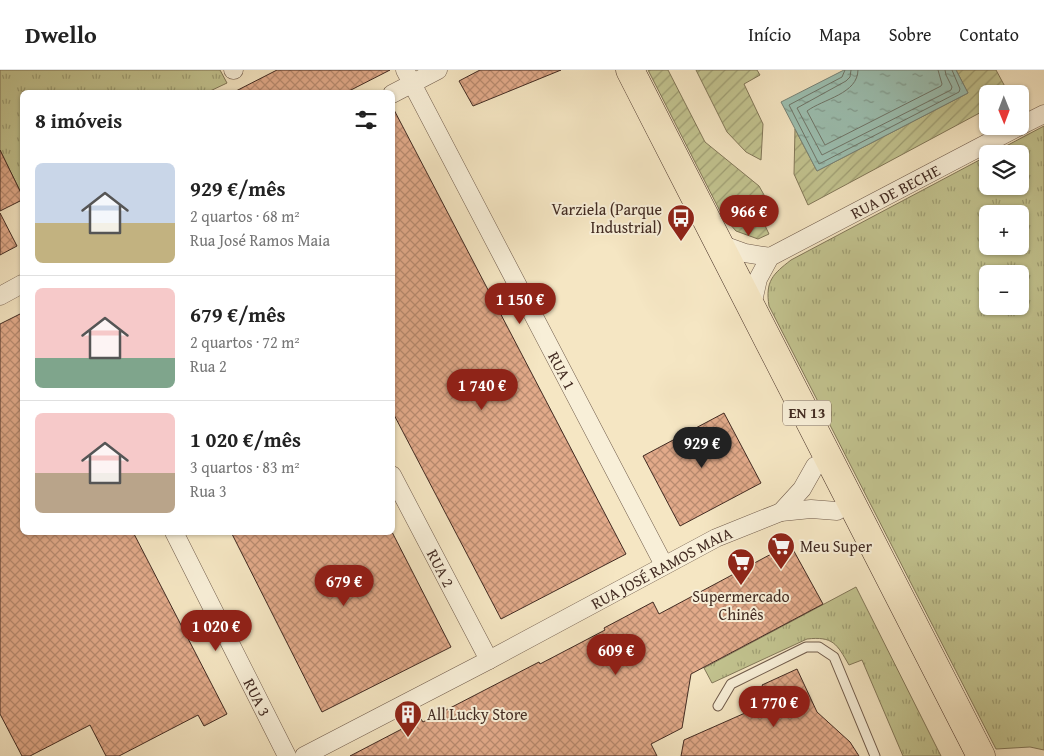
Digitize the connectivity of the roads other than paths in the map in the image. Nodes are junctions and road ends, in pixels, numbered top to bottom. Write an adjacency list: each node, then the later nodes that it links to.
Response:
1 (438, 70): 4 (street)
2 (612, 70): 14 (main road, EN 13)
3 (630, 70): 9 (main road, EN 13)
4 (408, 77): 5 (street); 19 (street, RUA 1)
5 (395, 91)
6 (1044, 114): 7 (street, RUA DE BECHE)
7 (1029, 122)
8 (1003, 135): 10 (street, RUA DE BECHE)
9 (720, 244): 10 (street); 13 (main road, EN 13)
10 (770, 257): 13 (street)
11 (20, 285): 12 (street)
12 (0, 296)
13 (752, 306): 20 (main road, EN 13)
14 (815, 466): 16 (main road, EN 13); 17 (street, RUA JOSÉ RAMOS MAIA)
15 (395, 480): 21 (street, RUA 2)
16 (837, 511): 17 (street, RUA JOSÉ RAMOS MAIA); 20 (main road); 26 (main road, EN 13)
17 (781, 512): 19 (street, RUA JOSÉ RAMOS MAIA)
18 (176, 535): 23 (street, RUA 3)
19 (664, 565): 21 (street, RUA JOSÉ RAMOS MAIA)
20 (916, 630): 27 (main road, EN 13)
21 (489, 660): 24 (street, RUA JOSÉ RAMOS MAIA)
22 (718, 706): 25 (lane)
23 (287, 756)
24 (304, 756)
25 (875, 756)
26 (962, 756)
27 (981, 756)

